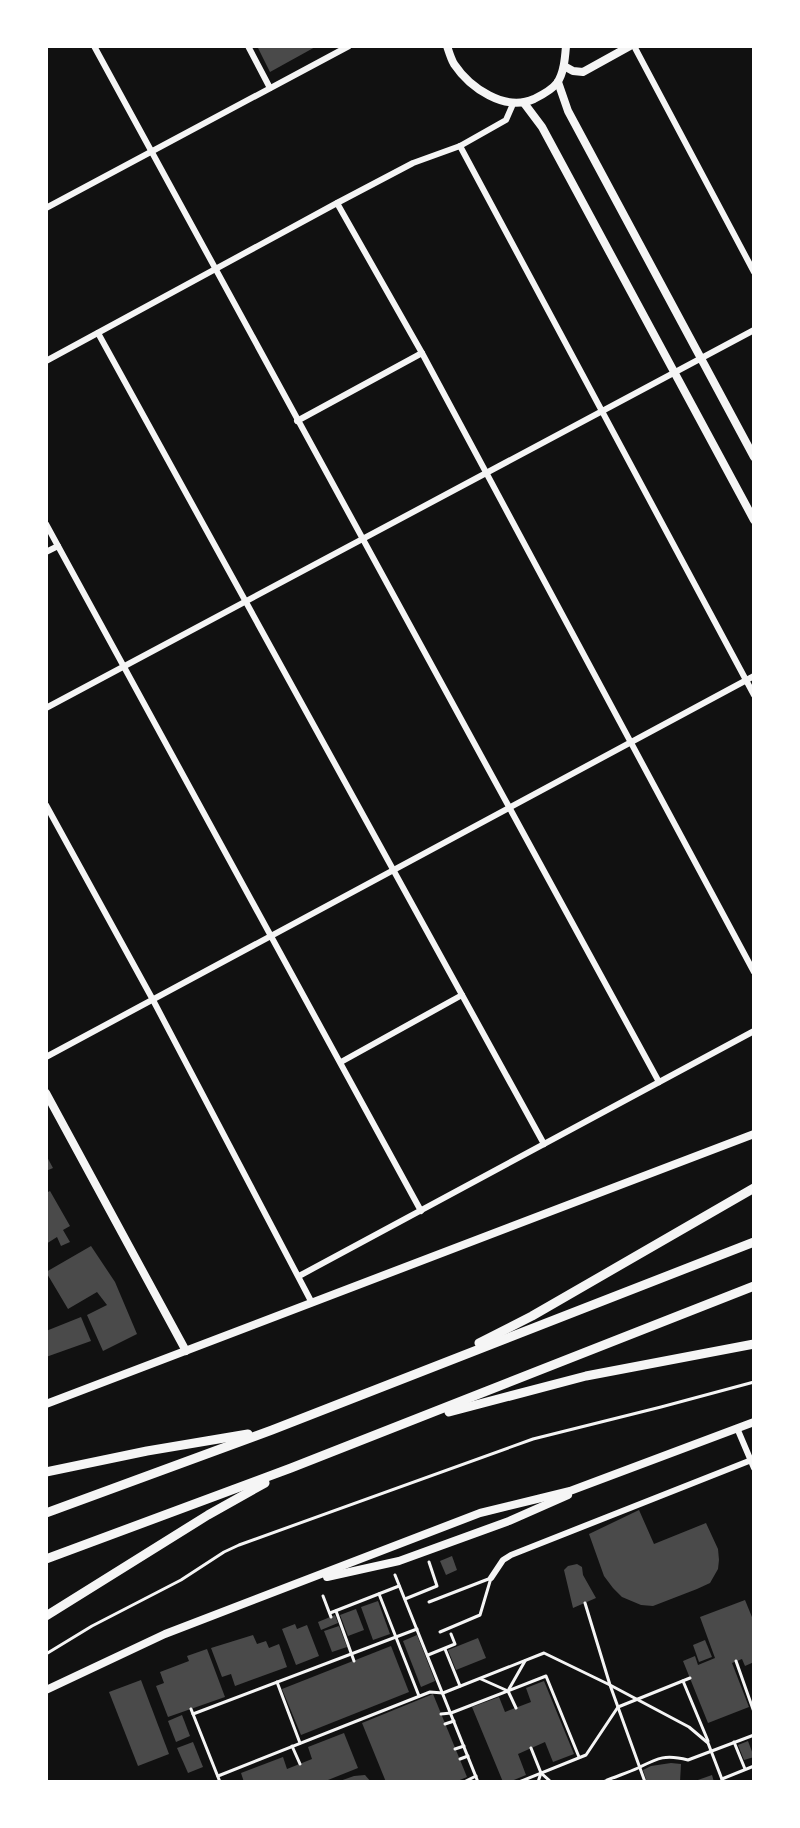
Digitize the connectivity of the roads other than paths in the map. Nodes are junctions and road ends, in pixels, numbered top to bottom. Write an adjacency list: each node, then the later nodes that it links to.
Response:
1 (94, 46): 13 (street)
2 (248, 46): 9 (street)
3 (349, 46): 9 (street)
4 (447, 46): 10 (main road)
5 (566, 46): 7 (main road)
6 (632, 46): 7 (street); 17 (street)
7 (564, 66): 8 (main road)
8 (558, 82): 11 (main road); 21 (main road)
9 (270, 88): 13 (street)
10 (513, 104): 11 (main road); 12 (street)
11 (524, 104): 23 (main road)
12 (460, 146): 14 (street); 24 (street)
13 (152, 152): 15 (street); 16 (street)
14 (338, 203): 16 (street); 20 (street)
15 (46, 208)
16 (215, 269): 19 (street); 25 (street)
17 (753, 272)
18 (753, 330): 21 (street)
19 (98, 333): 22 (street); 33 (street)
20 (422, 353): 25 (street); 27 (street)
21 (701, 358): 23 (street); 26 (main road)
22 (46, 361)
23 (674, 372): 24 (street); 28 (main road)
24 (602, 411): 27 (street); 36 (street)
25 (297, 421): 30 (street)
26 (753, 457)
27 (486, 473): 30 (street); 39 (street)
28 (753, 520)
29 (46, 524): 31 (street)
30 (362, 539): 33 (street); 41 (street)
31 (58, 546): 32 (street); 34 (street)
32 (46, 552)
33 (245, 602): 34 (street); 42 (street)
34 (125, 666): 38 (street); 43 (street)
35 (753, 676): 36 (street)
36 (746, 680): 37 (street); 39 (street)
37 (753, 695)
38 (46, 708)
39 (630, 744): 41 (street); 44 (street)
40 (46, 805): 46 (street)
41 (509, 809): 42 (street); 50 (street)
42 (394, 871): 43 (street); 45 (street)
43 (272, 936): 46 (street); 49 (street)
44 (753, 972)
45 (462, 995): 49 (street); 53 (street)
46 (153, 1000): 48 (street); 57 (street)
47 (753, 1031): 50 (street)
48 (46, 1057)
49 (341, 1062): 55 (street)
50 (659, 1082): 53 (street)
51 (46, 1093): 61 (street)
52 (753, 1134): 59 (street)
53 (544, 1144): 55 (street)
54 (753, 1188): 62 (main road)
55 (421, 1211): 57 (street)
56 (753, 1242): 62 (main road)
57 (299, 1276): 59 (street)
58 (753, 1286): 65 (main road)
59 (312, 1303): 61 (street)
60 (753, 1344): 65 (main road)
61 (186, 1351): 63 (street)
62 (438, 1364): 67 (main road)
63 (46, 1404)
64 (753, 1422): 66 (street)
65 (406, 1423): 69 (main road)
66 (737, 1428): 68 (street); 72 (street)
67 (272, 1430): 71 (main road); 73 (main road)
68 (752, 1459): 70 (street); 75 (street)
69 (291, 1468): 74 (main road); 78 (main road)
70 (753, 1468)
71 (46, 1472)
72 (599, 1480): 76 (street); 76 (street)
73 (46, 1513)
74 (46, 1559)
75 (490, 1578): 77 (lane); 79 (lane)
76 (285, 1588): 80 (street)
77 (429, 1602)
78 (46, 1616)
79 (440, 1632)
80 (46, 1690)

